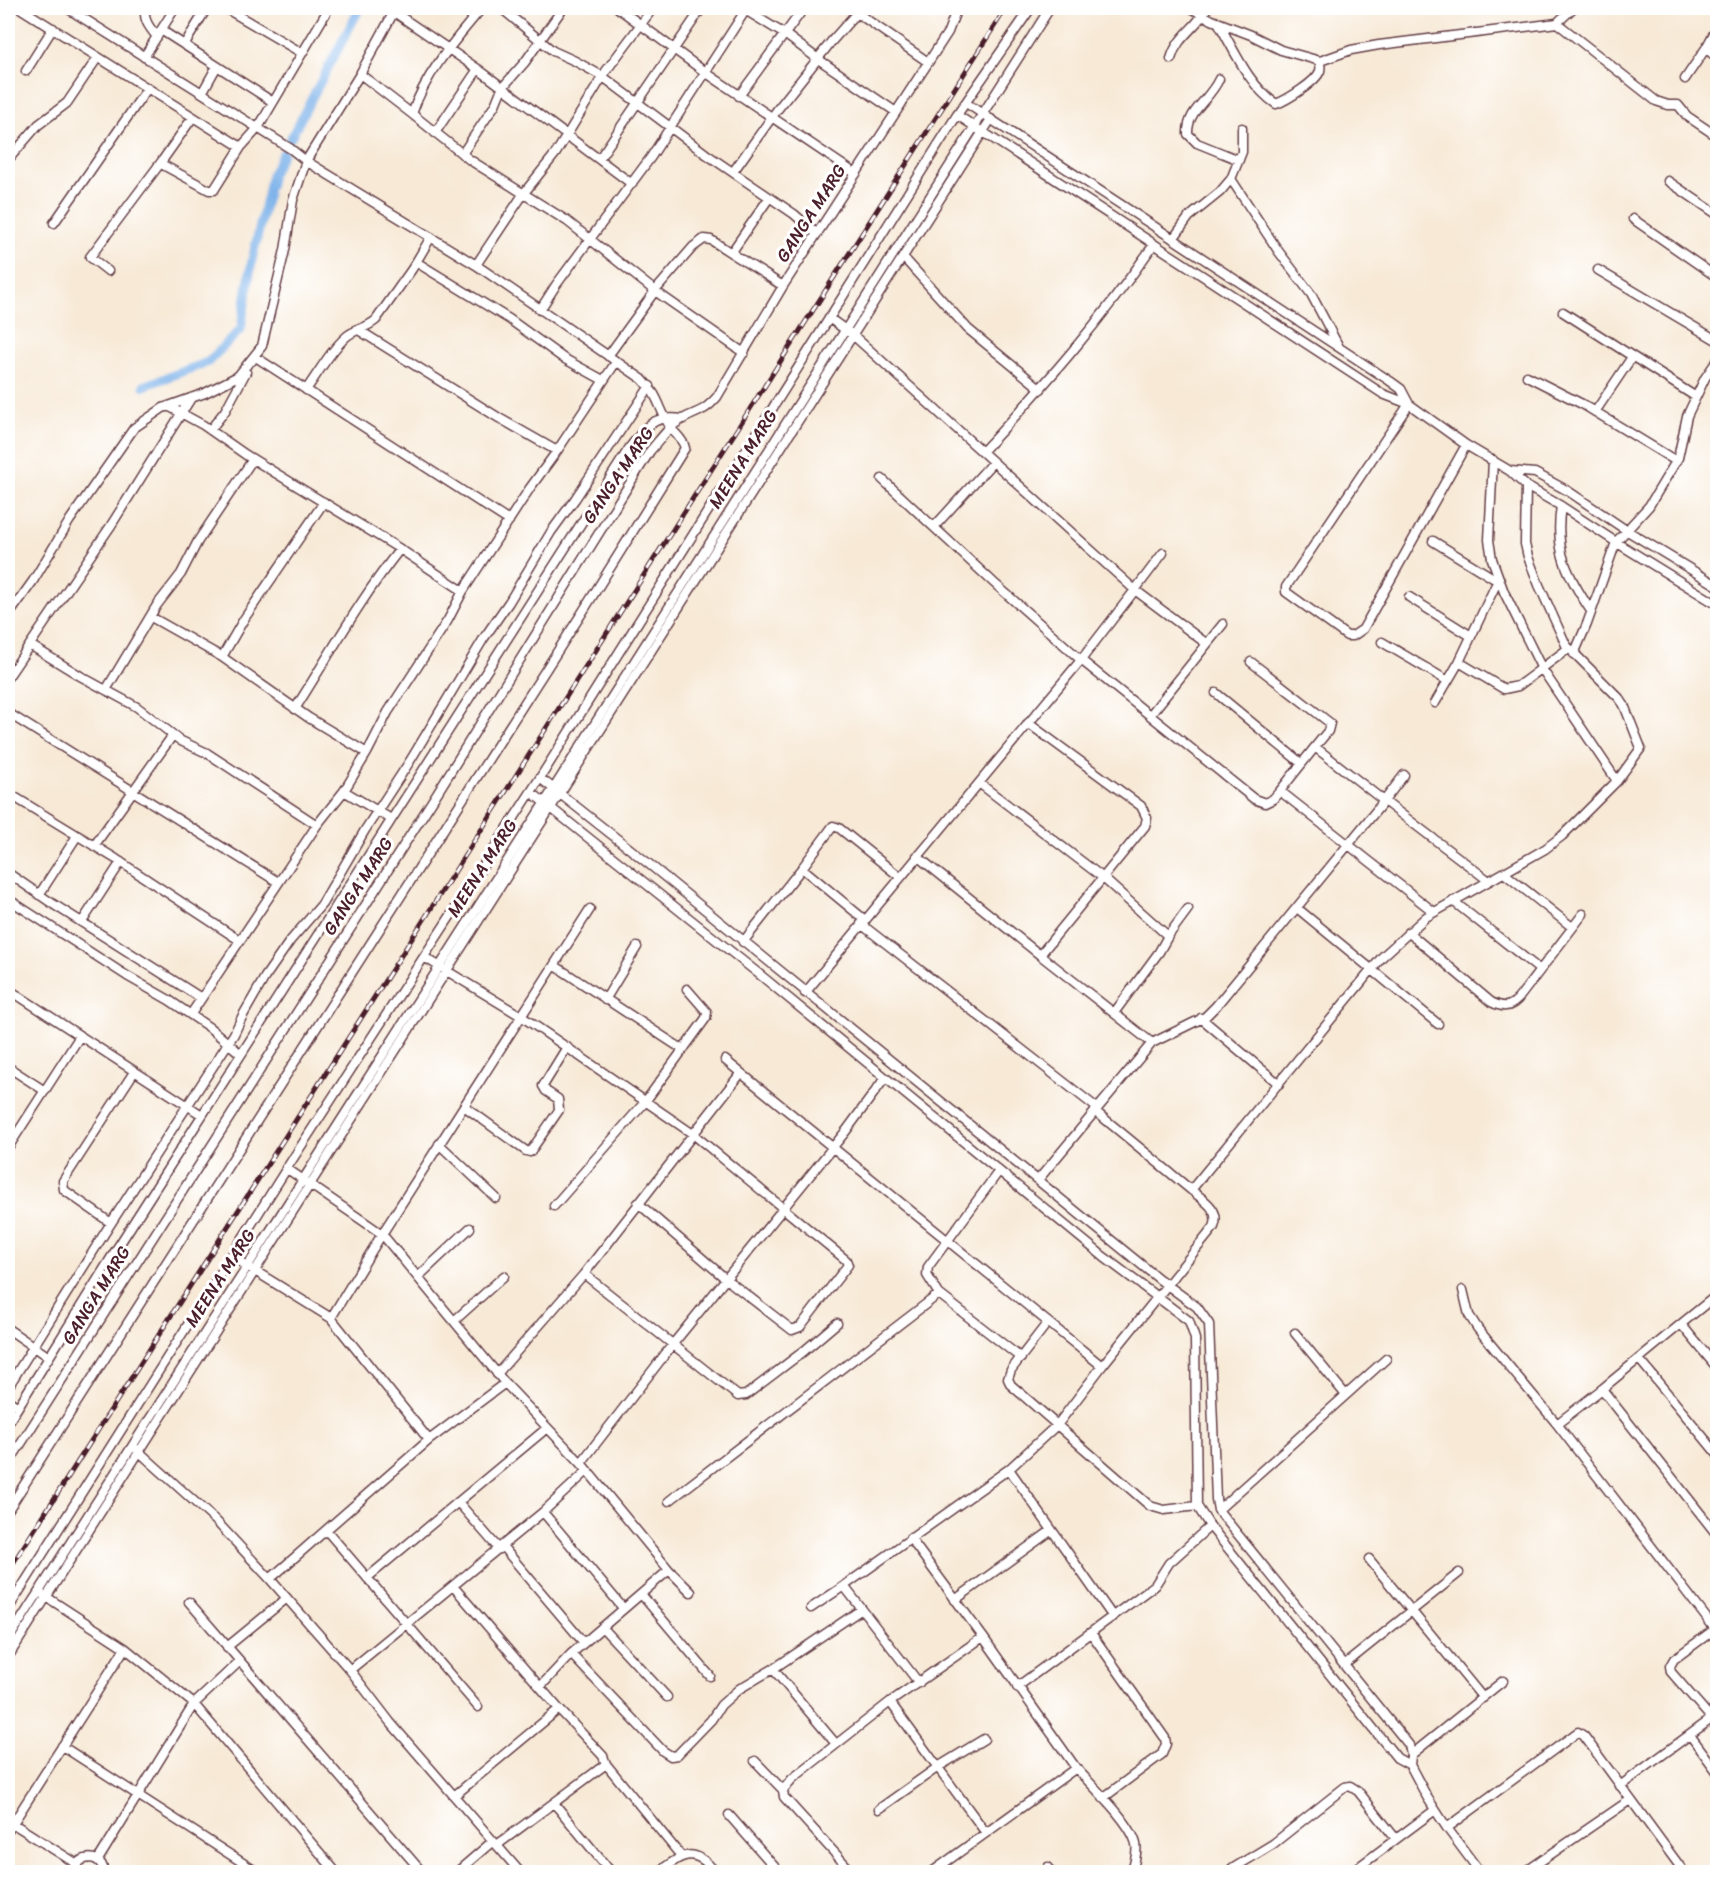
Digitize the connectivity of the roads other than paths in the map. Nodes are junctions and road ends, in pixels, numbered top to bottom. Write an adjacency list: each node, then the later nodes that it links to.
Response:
1 (20, 8): 28 (street)
2 (67, 8): 38 (street)
3 (146, 8): 29 (street)
4 (175, 8): 29 (street)
5 (207, 8): 32 (street)
6 (225, 8): 36 (street)
7 (329, 8): 36 (street)
8 (482, 8): 35 (street)
9 (501, 8): 31 (street)
10 (563, 8): 31 (street)
11 (618, 8): 25 (street)
12 (653, 8): 25 (street)
13 (702, 8): 33 (street)
14 (744, 8): 30 (street); 47 (street)
15 (804, 8): 30 (street)
16 (1031, 8): 58 (street, MEENA MARG)
17 (1050, 8): 60 (street, MEENA MARG)
18 (1191, 8): 23 (street)
19 (1573, 8): 24 (street)
20 (856, 9): 39 (street); 43 (street)
21 (956, 9): 43 (street, GANGA MARG)
22 (395, 10): 35 (street); 48 (street)
23 (1205, 11): 26 (street); 40 (street)
24 (1557, 23): 42 (street); 73 (street)
25 (641, 24): 33 (street); 49 (street)
26 (1219, 24): 42 (street); 42 (street)
27 (1718, 26): 34 (street)
28 (53, 28): 37 (street); 46 (street)
29 (159, 34): 32 (street); 38 (street)
30 (784, 34): 39 (street); 55 (street)
31 (539, 40): 49 (street); 53 (street)
32 (184, 45): 44 (street)
33 (674, 48): 47 (street); 57 (street)
34 (1706, 48): 41 (street); 51 (street)
35 (448, 49): 45 (street); 61 (street)
36 (302, 54): 56 (street)
37 (98, 57): 52 (street); 77 (street)
38 (144, 57): 54 (street)
39 (818, 59): 59 (street); 64 (street)
40 (1171, 59)
41 (1718, 59)
42 (1320, 61)
43 (928, 62): 59 (street, GANGA MARG)
44 (217, 66): 54 (street); 56 (street)
45 (478, 69): 53 (street); 71 (street)
46 (26, 71)
47 (705, 72): 55 (street); 67 (street)
48 (360, 74): 61 (street); 80 (street)
49 (602, 76): 57 (street); 72 (street)
50 (1219, 79): 78 (street)
51 (1685, 79)
52 (147, 88): 63 (street); 90 (street)
53 (502, 88): 72 (street); 75 (street)
54 (202, 93): 68 (street)
55 (740, 96): 64 (street)
56 (273, 102): 68 (street)
57 (637, 102): 67 (street); 76 (street)
58 (966, 103): 60 (street); 62 (street, MEENA MARG)
59 (896, 112): 82 (street, GANGA MARG)
60 (982, 113): 65 (street); 66 (street, MEENA MARG)
61 (412, 114): 71 (street)
62 (957, 115): 66 (street); 107 (street, MEENA MARG)
63 (193, 117): 74 (street); 79 (street)
64 (771, 119): 81 (street); 82 (street)
65 (991, 119): 70 (street); 93 (street)
66 (974, 125): 70 (street); 109 (street, MEENA MARG)
67 (671, 126): 81 (street); 85 (street)
68 (258, 128): 74 (street); 80 (street)
69 (1242, 128): 78 (street)
70 (983, 131): 95 (street); 97 (street)
71 (435, 133): 75 (street)
72 (566, 135): 76 (street); 86 (street)
73 (1718, 137)
74 (241, 147): 79 (street)
75 (462, 154): 86 (street)
76 (598, 159): 85 (street)
77 (8, 160)
78 (1239, 160): 83 (street)
79 (162, 161): 101 (street)
80 (306, 161): 92 (street); 114 (street)
81 (733, 172): 87 (street)
82 (856, 174): 91 (street, GANGA MARG)
83 (1231, 179): 93 (street); 112 (street)
84 (1668, 181): 88 (street)
85 (632, 184): 94 (street)
86 (524, 193): 94 (street); 99 (street)
87 (769, 198): 91 (street); 96 (street)
88 (1718, 215)
89 (1633, 219): 102 (street)
90 (54, 224)
91 (817, 234): 103 (street, GANGA MARG)
92 (431, 237): 98 (street); 99 (street)
93 (1173, 239): 112 (street)
94 (590, 240): 104 (street); 105 (street)
95 (1154, 244): 122 (street); 126 (street)
96 (731, 253): 103 (street); 104 (street)
97 (903, 257): 110 (street); 122 (street)
98 (416, 262): 108 (street); 120 (street)
99 (476, 265): 105 (street)
100 (1598, 270): 111 (street)
101 (108, 271)
102 (1718, 278)
103 (783, 286): 113 (street, GANGA MARG)
104 (656, 291): 113 (street); 115 (street)
105 (540, 310): 115 (street)
106 (1563, 312): 116 (street)
107 (829, 318): 109 (street); 187 (street, MEENA MARG)
108 (357, 329): 123 (street); 135 (street)
109 (845, 329): 110 (street); 192 (street, MEENA MARG)
110 (854, 336): 136 (street); 192 (street)
111 (1718, 341)
112 (1339, 348): 126 (street)
113 (744, 352): 131 (street, GANGA MARG)
114 (254, 356): 123 (street); 124 (street); 133 (street)
115 (608, 356): 118 (street)
116 (1632, 357): 125 (street); 128 (street)
117 (1718, 359): 125 (street)
118 (616, 362): 120 (street); 121 (street)
119 (1527, 376): 128 (street)
120 (603, 380): 135 (street)
121 (650, 386): 130 (street); 198 (street)
122 (1041, 389): 136 (street)
123 (306, 390): 146 (street)
124 (192, 398): 127 (street); 129 (street)
125 (1696, 398): 139 (street)
126 (1409, 404): 134 (street); 134 (street)
127 (168, 406): 129 (street); 160 (street)
128 (1595, 412): 139 (street)
129 (182, 414): 133 (street); 166 (street)
130 (665, 417): 131 (street, GANGA MARG); 132 (street); 199 (street, GANGA MARG)
131 (683, 419): 132 (street, GANGA MARG)
132 (670, 428): 322 (street, GANGA MARG); 328 (street)
133 (210, 430): 137 (street)
134 (1466, 445): 138 (street)
135 (557, 451): 146 (street)
136 (982, 452): 140 (street)
137 (253, 459): 144 (street); 161 (street)
138 (1493, 460): 141 (street); 153 (street)
139 (1676, 461): 148 (street)
140 (993, 462): 147 (street); 155 (street)
141 (1510, 471): 143 (street); 148 (street)
142 (882, 479): 147 (street)
143 (1526, 486): 145 (street); 167 (street)
144 (324, 502): 151 (street); 168 (street)
145 (1561, 506): 150 (street); 159 (street)
146 (509, 521): 156 (street)
147 (934, 527): 169 (street)
148 (1626, 530): 150 (street); 154 (street)
149 (1433, 541): 153 (street)
150 (1616, 542): 158 (street); 159 (street)
151 (400, 549): 156 (street); 178 (street)
152 (1163, 553): 155 (street)
153 (1498, 580): 163 (street); 172 (street)
154 (1718, 586)
155 (1135, 590): 165 (street); 169 (street)
156 (463, 591): 184 (street)
157 (1409, 597): 163 (street)
158 (1718, 605)
159 (1591, 611): 167 (street)
160 (8, 616)
161 (151, 616): 168 (street); 175 (street)
162 (1223, 624): 165 (street)
163 (1471, 636): 171 (street)
164 (1382, 642): 174 (street)
165 (1207, 644): 180 (street)
166 (30, 645): 173 (street); 175 (street)
167 (1572, 651): 172 (street); 188 (street)
168 (222, 657): 178 (street)
169 (1080, 660): 180 (street); 181 (street)
170 (1251, 662): 183 (street)
171 (1459, 662): 172 (street); 174 (street)
172 (1542, 669): 188 (street)
173 (8, 677)
174 (1448, 681): 177 (street)
175 (106, 690): 182 (street)
176 (1216, 693): 185 (street)
177 (1435, 703)
178 (296, 709): 184 (street)
179 (8, 713): 190 (street)
180 (1151, 714): 193 (street)
181 (1028, 723): 189 (street); 210 (street)
182 (173, 735): 190 (street); 200 (street)
183 (1315, 747): 185 (street); 196 (street)
184 (367, 753): 191 (street)
185 (1301, 763): 193 (street)
186 (1404, 775): 196 (street)
187 (540, 778): 192 (street); 194 (street, MEENA MARG)
188 (1617, 781): 208 (street)
189 (979, 783): 204 (street); 210 (street)
190 (133, 791): 202 (street); 212 (street)
191 (344, 791): 198 (street); 200 (street)
192 (557, 791): 197 (street); 227 (street)
193 (1280, 791): 203 (street)
194 (531, 792): 197 (street); 230 (street, MEENA MARG)
195 (8, 793): 201 (street)
196 (1384, 801): 203 (street); 211 (street)
197 (549, 804): 232 (street, MEENA MARG); 235 (street); 256 (street)
198 (377, 811): 199 (street); 247 (street)
199 (391, 819): 251 (street, GANGA MARG)
200 (317, 825): 212 (street)
201 (77, 836): 202 (street); 213 (street)
202 (94, 846): 205 (street)
203 (1348, 846): 216 (street); 219 (street)
204 (917, 856): 209 (street); 229 (street)
205 (121, 862): 221 (street); 226 (street)
206 (802, 868): 209 (street); 222 (street); 227 (street)
207 (8, 873): 213 (street)
208 (1504, 873): 211 (street); 223 (street)
209 (900, 877): 222 (street)
210 (1102, 877): 225 (street); 229 (street)
211 (1489, 881): 215 (street)
212 (278, 882): 226 (street)
213 (39, 895): 221 (street)
214 (8, 899): 242 (street)
215 (1453, 901): 219 (street); 234 (street)
216 (1297, 908): 233 (street); 244 (street)
217 (590, 909): 231 (street)
218 (1188, 909): 225 (street)
219 (1434, 912): 224 (street)
220 (1583, 914): 223 (street)
221 (82, 922): 239 (street)
222 (863, 922): 238 (street); 262 (street)
223 (1572, 927): 234 (street)
224 (1408, 933): 233 (street); 234 (street)
225 (1168, 936): 241 (street)
226 (239, 940): 239 (street)
227 (743, 942): 238 (street)
228 (637, 947): 240 (street)
229 (1040, 955): 241 (street)
230 (424, 957): 232 (street); 268 (street, MEENA MARG)
231 (554, 965): 240 (street); 243 (street)
232 (438, 966): 235 (street); 271 (street, MEENA MARG)
233 (1372, 969): 245 (street); 257 (street)
234 (1540, 969)
235 (447, 972): 243 (street); 271 (street)
236 (687, 989): 250 (street)
237 (8, 991): 246 (street)
238 (805, 993): 270 (street)
239 (201, 998): 242 (street)
240 (605, 1000): 250 (street)
241 (1114, 1013): 248 (street)
242 (191, 1014): 247 (street)
243 (521, 1016): 249 (street); 261 (street)
244 (1201, 1018): 248 (street); 257 (street)
245 (1438, 1024)
246 (80, 1036): 254 (street); 258 (street)
247 (228, 1042): 251 (street); 260 (street)
248 (1152, 1043): 262 (street)
249 (567, 1047): 259 (street); 261 (street)
250 (682, 1049): 259 (street)
251 (241, 1054): 263 (street, GANGA MARG)
252 (725, 1060): 255 (street)
253 (8, 1067): 258 (street)
254 (135, 1072): 260 (street); 277 (street)
255 (741, 1073): 264 (street); 267 (street)
256 (885, 1078): 267 (street); 269 (street)
257 (1279, 1083): 272 (street)
258 (45, 1091): 266 (street)
259 (645, 1102): 264 (street); 275 (street)
260 (188, 1106): 263 (street); 277 (street)
261 (464, 1106): 265 (street)
262 (1096, 1109): 270 (street); 272 (street)
263 (202, 1115): 301 (street, GANGA MARG)
264 (693, 1134): 274 (street); 276 (street)
265 (439, 1144): 273 (street); 279 (street)
266 (9, 1146)
267 (833, 1147): 276 (street); 280 (street)
268 (286, 1168): 271 (street); 281 (street, MEENA MARG)
269 (999, 1171): 280 (street); 291 (street)
270 (1038, 1180): 287 (street)
271 (306, 1182): 279 (street); 282 (street)
272 (1191, 1190): 287 (street)
273 (496, 1198)
274 (638, 1203): 283 (street); 286 (street)
275 (554, 1206)
276 (783, 1209): 286 (street); 286 (street)
277 (111, 1222): 300 (street)
278 (470, 1228): 285 (street)
279 (382, 1234): 285 (street); 292 (street)
280 (946, 1239): 289 (street); 294 (street)
281 (231, 1256): 282 (street); 352 (street, MEENA MARG)
282 (251, 1268): 292 (street); 319 (street)
283 (584, 1274): 299 (street); 307 (street)
284 (504, 1276): 293 (street)
285 (418, 1278): 293 (street)
286 (726, 1279): 299 (street)
287 (1167, 1285): 291 (street); 329 (street)
288 (1463, 1290): 316 (street)
289 (939, 1294): 302 (street); 325 (street)
290 (1718, 1294): 296 (street)
291 (1157, 1297): 305 (street); 327 (street)
292 (331, 1318): 318 (street)
293 (454, 1321): 307 (street)
294 (1048, 1322): 302 (street); 305 (street)
295 (837, 1323): 299 (street)
296 (1681, 1324): 304 (street); 306 (street)
297 (8, 1329): 300 (street)
298 (1295, 1333): 311 (street)
299 (673, 1344): 321 (street)
300 (33, 1346): 301 (street); 309 (street)
301 (49, 1357): 313 (street, GANGA MARG)
302 (1021, 1358): 315 (street)
303 (1386, 1359): 311 (street)
304 (1639, 1359): 310 (street); 320 (street)
305 (1102, 1366): 315 (street)
306 (1718, 1370)
307 (497, 1374): 308 (street)
308 (505, 1383): 317 (street); 318 (street)
309 (8, 1387)
310 (1602, 1389): 316 (street); 334 (street)
311 (1345, 1395): 329 (street)
312 (8, 1400): 313 (street)
313 (18, 1407): 314 (street, GANGA MARG)
314 (8, 1423)
315 (1058, 1424): 323 (street); 327 (street)
316 (1557, 1424): 358 (street)
317 (547, 1428): 321 (street); 326 (street)
318 (429, 1440): 333 (street)
319 (135, 1449): 341 (street); 346 (street)
320 (1718, 1455)
321 (581, 1463): 324 (street)
322 (8, 1464)
323 (1009, 1469): 332 (street); 335 (street)
324 (587, 1471): 330 (street); 338 (street)
325 (669, 1501)
326 (458, 1502): 336 (street); 340 (street)
327 (1197, 1506): 331 (street)
328 (8, 1510)
329 (1218, 1510): 368 (street)
330 (543, 1512): 336 (street); 350 (street)
331 (1210, 1526): 355 (street); 390 (street)
332 (1052, 1530): 348 (street); 355 (street)
333 (327, 1531): 340 (street); 341 (street)
334 (1718, 1536)
335 (910, 1538): 342 (street); 348 (street)
336 (500, 1548): 343 (street); 362 (street)
337 (1369, 1559): 354 (street)
338 (669, 1570): 344 (street); 345 (street)
339 (1459, 1574): 354 (street)
340 (368, 1578): 356 (street)
341 (270, 1580): 347 (street)
342 (844, 1586): 351 (street); 353 (street)
343 (453, 1587): 356 (street); 374 (street)
344 (691, 1592)
345 (641, 1593): 350 (street); 371 (street)
346 (43, 1594): 361 (street); 364 (street); 366 (street)
347 (287, 1598): 363 (street); 370 (street)
348 (956, 1600): 360 (street)
349 (189, 1602): 363 (street)
350 (623, 1608): 357 (street)
351 (812, 1608)
352 (8, 1609)
353 (862, 1609): 369 (street); 373 (street)
354 (1412, 1612): 368 (street); 377 (street)
355 (1113, 1617): 359 (street)
356 (406, 1624): 370 (street); 380 (street)
357 (602, 1627): 362 (street); 376 (street)
358 (1716, 1628): 382 (street)
359 (1091, 1633): 375 (street); 398 (street)
360 (983, 1637): 373 (street); 375 (street)
361 (8, 1640)
362 (584, 1643): 365 (street)
363 (227, 1647): 367 (street)
364 (124, 1648): 379 (street); 386 (street)
365 (571, 1654): 369 (street); 374 (street)
366 (8, 1657)
367 (240, 1661): 379 (street); 417 (street)
368 (1344, 1665): 387 (street)
369 (773, 1669): 385 (street)
370 (350, 1670): 397 (street)
371 (710, 1676)
372 (1503, 1681): 377 (street)
373 (919, 1683): 378 (street)
374 (540, 1687): 381 (street)
375 (1017, 1687): 392 (street)
376 (667, 1697)
377 (1482, 1698): 387 (street)
378 (890, 1702): 385 (street); 391 (street)
379 (194, 1704): 396 (street); 416 (street)
380 (478, 1707)
381 (559, 1709): 389 (street); 397 (street)
382 (1714, 1716): 383 (street)
383 (1690, 1735): 393 (street); 394 (street)
384 (984, 1739): 391 (street)
385 (836, 1744): 395 (street)
386 (62, 1746): 396 (street); 404 (street)
387 (1411, 1755): 390 (street)
388 (755, 1761): 395 (street)
389 (606, 1764): 400 (street); 409 (street)
390 (1410, 1765): 402 (street)
391 (938, 1767): 401 (street); 406 (street)
392 (1076, 1768): 398 (street); 406 (street)
393 (1718, 1773)
394 (1620, 1786): 399 (street); 405 (street)
395 (783, 1790): 413 (street)
396 (138, 1796): 410 (street); 415 (street)
397 (454, 1796): 408 (street)
398 (1103, 1798): 425 (street)
399 (1630, 1800): 412 (street); 429 (street)
400 (554, 1803): 408 (street); 420 (street)
401 (879, 1809)
402 (1435, 1810): 405 (street); 407 (street)
403 (729, 1815): 423 (street)
404 (9, 1825): 411 (street)
405 (1447, 1828): 428 (street)
406 (986, 1833): 424 (street)
407 (1396, 1839): 426 (street); 427 (street)
408 (495, 1843): 418 (street); 419 (street)
409 (681, 1856): 421 (street); 422 (street)
410 (98, 1860): 411 (street); 414 (street)
411 (76, 1868)
412 (1682, 1869): 430 (street)
413 (851, 1871)
414 (104, 1872)
415 (257, 1872)
416 (336, 1872)
417 (422, 1872)
418 (456, 1872)
419 (520, 1872)
420 (611, 1872)
421 (658, 1872)
422 (716, 1872)
423 (779, 1872)
424 (932, 1872)
425 (1132, 1872)
426 (1227, 1872)
427 (1352, 1872)
428 (1480, 1872)
429 (1525, 1872)
430 (1670, 1872)

